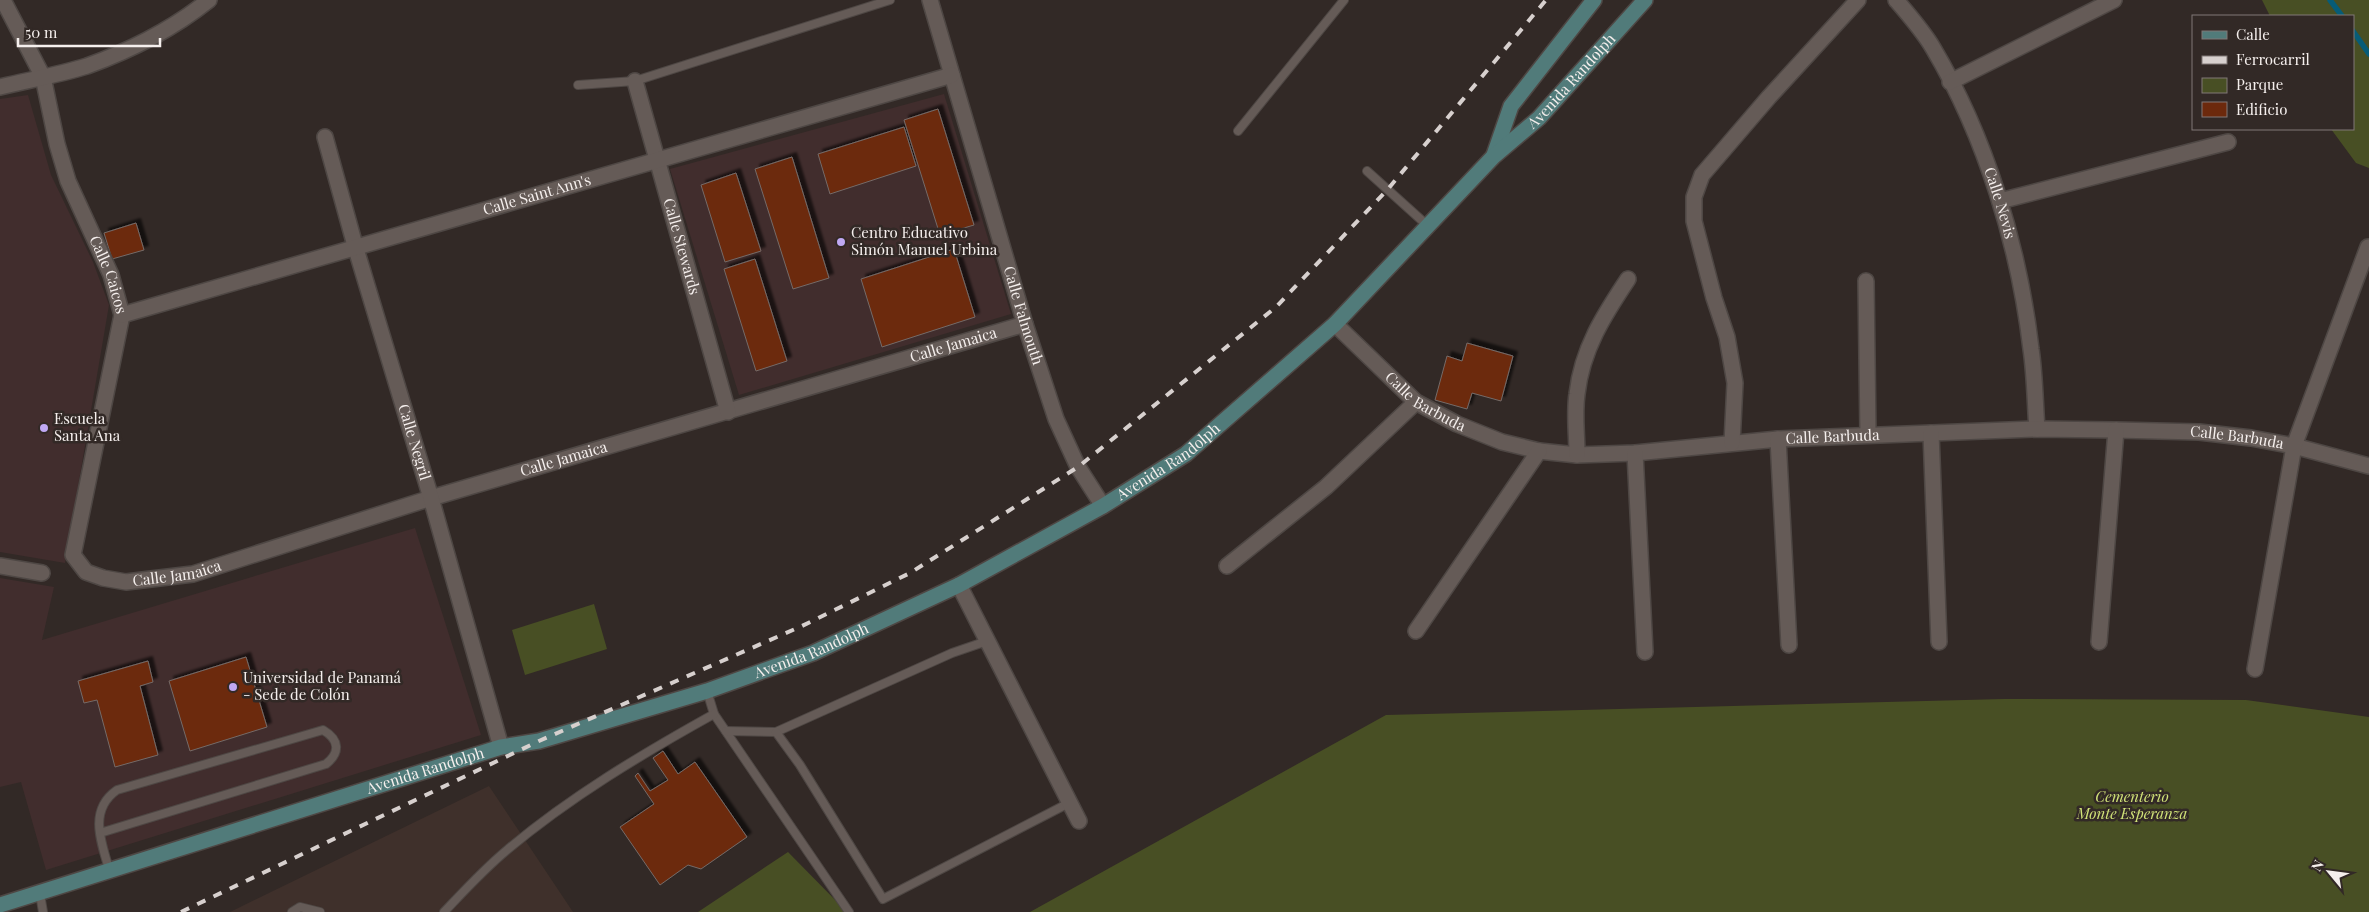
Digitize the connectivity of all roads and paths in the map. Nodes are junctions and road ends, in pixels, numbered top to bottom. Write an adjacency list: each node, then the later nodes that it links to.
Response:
1 (3, 0): 12 (street, Calle Caicos)
2 (209, 0): 12 (street)
3 (890, 0): 13 (lane)
4 (930, 0): 11 (street, Calle Falmouth)
5 (1344, 0): 17 (lane)
6 (1594, 0): 20 (main road, Avenida Randolph)
7 (1644, 0): 20 (main road, Avenida Randolph)
8 (1858, 0): 39 (street)
9 (1896, 0): 14 (street, Calle Nevis)
10 (2114, 0): 14 (street)
11 (952, 75): 21 (street, Calle Saint Ann's); 30 (street, Calle Falmouth)
12 (43, 77): 16 (street); 29 (street, Calle Caicos)
13 (635, 81): 15 (lane); 21 (street, Calle Stewards)
14 (1950, 82): 23 (street, Calle Nevis)
15 (578, 85)
16 (0, 87)
17 (1238, 131)
18 (325, 137): 26 (street, Calle Negril)
19 (2228, 142): 23 (street)
20 (1493, 157): 24 (main road, Avenida Randolph)
21 (658, 161): 26 (street, Calle Saint Ann's); 33 (street, Calle Stewards)
22 (1367, 171): 24 (lane)
23 (2000, 201): 34 (street, Calle Nevis)
24 (1428, 226): 31 (main road, Avenida Randolph)
25 (2368, 247): 40 (street)
26 (356, 249): 29 (street, Calle Saint Ann's); 45 (street, Calle Negril)
27 (1628, 279): 43 (street)
28 (1866, 281): 37 (street)
29 (122, 315): 50 (street, Calle Caicos)
30 (1026, 324): 33 (street, Calle Jamaica); 46 (street, Calle Falmouth)
31 (1335, 324): 32 (street, Calle Barbuda); 46 (main road, Avenida Randolph)
32 (1416, 402): 41 (street, Calle Barbuda); 48 (street)
33 (728, 412): 45 (street, Calle Jamaica)
34 (2037, 429): 35 (street, Calle Barbuda); 36 (street, Calle Barbuda)
35 (2116, 430): 40 (street, Calle Barbuda); 55 (street)
36 (1931, 433): 37 (street, Calle Barbuda); 54 (street)
37 (1868, 435): 38 (street, Calle Barbuda)
38 (1778, 439): 39 (street, Calle Barbuda); 56 (street)
39 (1732, 443): 42 (street, Calle Barbuda)
40 (2294, 446): 44 (street, Calle Barbuda); 58 (street)
41 (1539, 451): 43 (street, Calle Barbuda); 52 (street)
42 (1635, 452): 43 (street, Calle Barbuda); 57 (street)
43 (1577, 455)
44 (2369, 466)
45 (431, 498): 50 (street, Calle Jamaica); 63 (street, Calle Negril)
46 (1103, 506): 51 (main road, Avenida Randolph)
47 (0, 566): 49 (street)
48 (1227, 566)
49 (42, 573)
50 (103, 578)
51 (959, 585): 53 (street); 59 (main road, Avenida Randolph)
52 (1416, 631)
53 (987, 641): 62 (lane); 64 (street)
54 (1939, 642)
55 (2099, 642)
56 (1789, 644)
57 (1645, 652)
58 (2255, 668)
59 (707, 691): 60 (lane); 63 (main road, Avenida Randolph)
60 (714, 714): 61 (lane); 73 (lane)
61 (726, 731): 62 (lane); 74 (lane)
62 (776, 732): 64 (lane)
63 (501, 747): 67 (main road, Avenida Randolph)
64 (1069, 803): 65 (street)
65 (1079, 821)
66 (100, 833): 66 (lane); 67 (lane)
67 (110, 872): 68 (main road, Avenida Randolph)
68 (40, 894): 69 (main road, Avenida Randolph); 70 (lane)
69 (0, 905)
70 (43, 912)
71 (292, 912): 72 (lane)
72 (320, 912)
73 (444, 912)
74 (848, 912)

